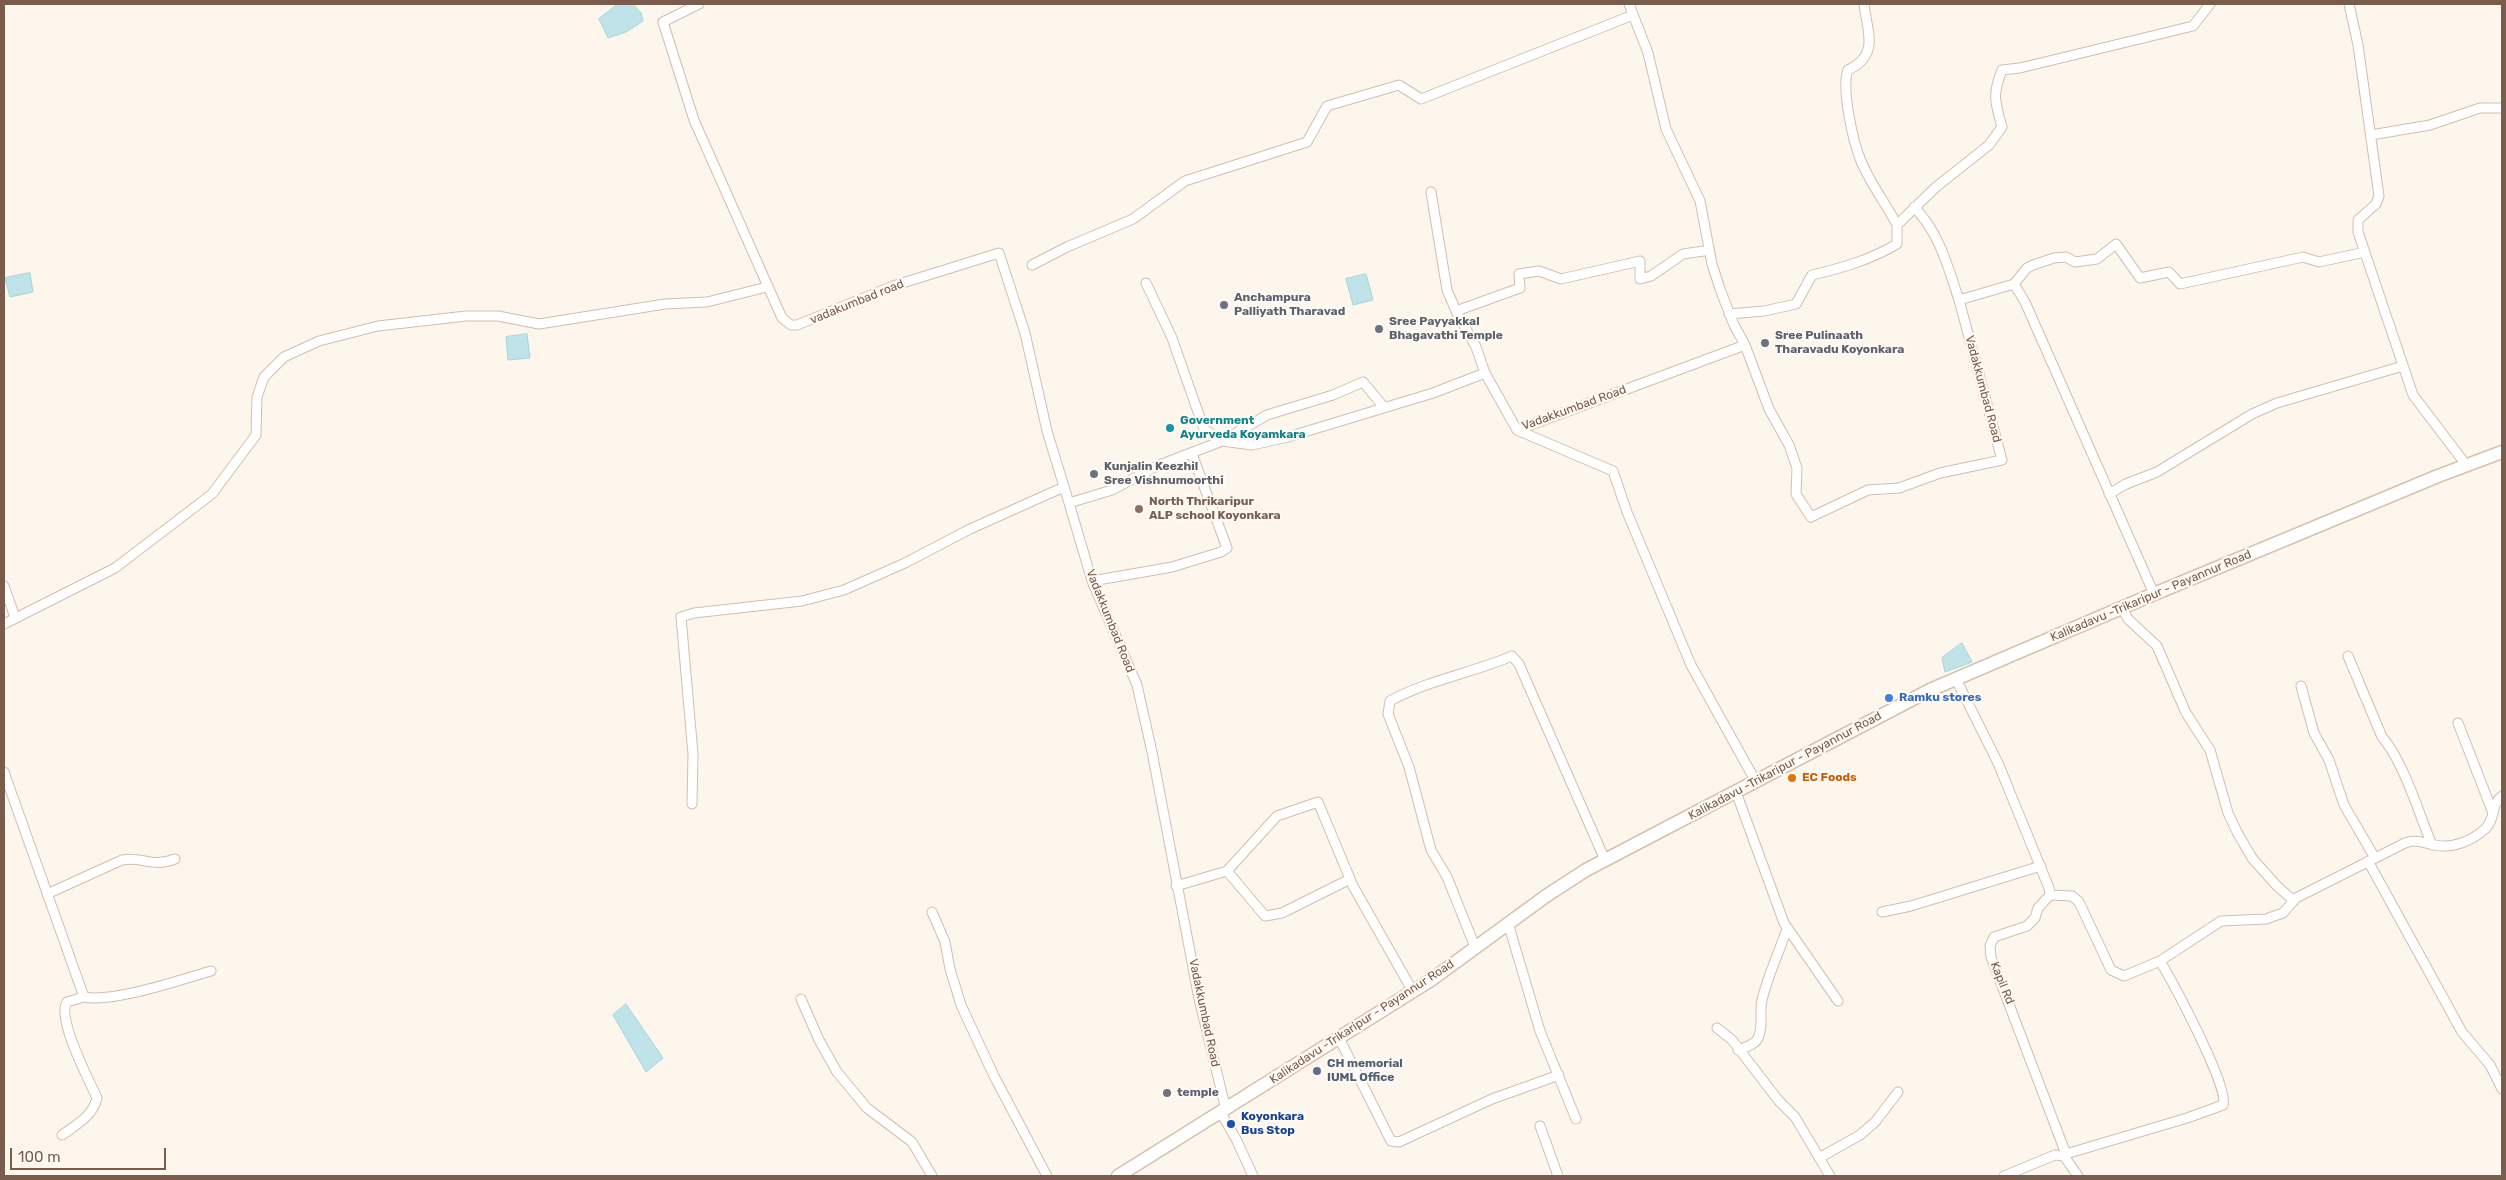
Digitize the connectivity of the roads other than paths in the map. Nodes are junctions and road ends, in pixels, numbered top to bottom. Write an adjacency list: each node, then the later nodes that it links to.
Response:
1 (699, 4): 17 (street, vadakumbad road)
2 (1629, 4): 6 (street)
3 (1864, 4): 11 (street)
4 (2210, 4): 10 (street)
5 (2349, 4): 8 (street)
6 (1634, 15): 14 (street); 20 (street)
7 (2502, 108): 8 (street)
8 (2371, 135): 13 (street)
9 (1431, 192): 19 (street, Vadakkumbad Road)
10 (1914, 207): 11 (street); 18 (street)
11 (1897, 225): 20 (street)
12 (1704, 251): 19 (street)
13 (2365, 252): 16 (street); 22 (street)
14 (1032, 265)
15 (1146, 283): 26 (street)
16 (2014, 284): 18 (street); 31 (street)
17 (767, 287): 30 (street, vadakumbad road); 37 (street)
18 (1959, 300): 21 (street, Vadakkumbad Road)
19 (1456, 311): 23 (street, Vadakkumbad Road)
20 (1729, 314): 21 (street)
21 (1745, 345): 25 (street, Vadakkumbad Road)
22 (2403, 366): 29 (street); 31 (street)
23 (1485, 373): 24 (street); 25 (street, Vadakkumbad Road)
24 (1383, 406): 26 (street); 26 (street)
25 (1517, 430): 44 (street)
26 (1222, 441): 28 (street)
27 (2502, 452): 29 (main road, Kalikadavu -Trikaripur - Payannur Road)
28 (1192, 454): 32 (street); 33 (street)
29 (2467, 466): 35 (main road, Kalikadavu -Trikaripur - Payannur Road)
30 (1064, 487): 32 (street, vadakumbad road); 48 (street)
31 (2109, 494): 35 (street)
32 (1069, 503): 33 (street, Vadakkumbad Road)
33 (1092, 582): 57 (street, Vadakkumbad Road)
34 (4, 586): 37 (street)
35 (2154, 594): 36 (main road, Kalikadavu -Trikaripur - Payannur Road)
36 (2122, 608): 40 (main road, Kalikadavu -Trikaripur - Payannur Road); 60 (street)
37 (15, 617): 38 (street)
38 (4, 624)
39 (2348, 656): 50 (street)
40 (1956, 679): 44 (main road, Kalikadavu -Trikaripur - Payannur Road); 54 (street)
41 (2301, 686): 52 (street)
42 (2458, 723): 49 (street)
43 (4, 772): 45 (street)
44 (1756, 782): 46 (main road, Kalikadavu -Trikaripur - Payannur Road)
45 (6, 786): 58 (street)
46 (1736, 792): 53 (main road, Kalikadavu -Trikaripur - Payannur Road); 64 (street)
47 (2502, 796): 49 (street)
48 (692, 804)
49 (2493, 813): 50 (street)
50 (2432, 845): 52 (street)
51 (175, 859): 58 (street)
52 (2371, 859): 60 (street); 76 (street)
53 (1605, 860): 63 (main road, Kalikadavu -Trikaripur - Payannur Road); 65 (street)
54 (2041, 866): 59 (street); 62 (street)
55 (1227, 871): 56 (street); 56 (street); 57 (street)
56 (1350, 879): 68 (street)
57 (1176, 886): 78 (street, Vadakkumbad Road)
58 (47, 894): 69 (street)
59 (2050, 895): 66 (street); 82 (street, Kapil Rd)
60 (2294, 901): 66 (street)
61 (932, 912): 85 (street)
62 (1882, 912)
63 (1508, 923): 65 (main road, Kalikadavu -Trikaripur - Payannur Road); 75 (street)
64 (1787, 928): 71 (street); 74 (street)
65 (1475, 946): 68 (main road, Kalikadavu -Trikaripur - Payannur Road)
66 (2160, 961): 82 (street)
67 (211, 971): 69 (street)
68 (1412, 990): 73 (main road, Kalikadavu -Trikaripur - Payannur Road)
69 (84, 997): 81 (street)
70 (801, 999): 84 (street)
71 (1838, 1001)
72 (1717, 1028): 74 (street)
73 (1339, 1038): 75 (street); 78 (main road, Kalikadavu -Trikaripur - Payannur Road)
74 (1738, 1050): 83 (street)
75 (1558, 1074): 79 (street)
76 (2502, 1088)
77 (1898, 1092): 83 (street)
78 (1224, 1111): 86 (main road, Kalikadavu -Trikaripur - Payannur Road); 87 (street, Vadakkumbad Road)
79 (1576, 1118)
80 (1540, 1126): 88 (street)
81 (62, 1135)
82 (2065, 1155): 90 (street); 91 (street, Kapil Rd)
83 (1819, 1158): 89 (street)
84 (932, 1176)
85 (1047, 1176)
86 (1118, 1176)
87 (1253, 1176)
88 (1558, 1176)
89 (1830, 1176)
90 (2004, 1176)
91 (2078, 1176)

